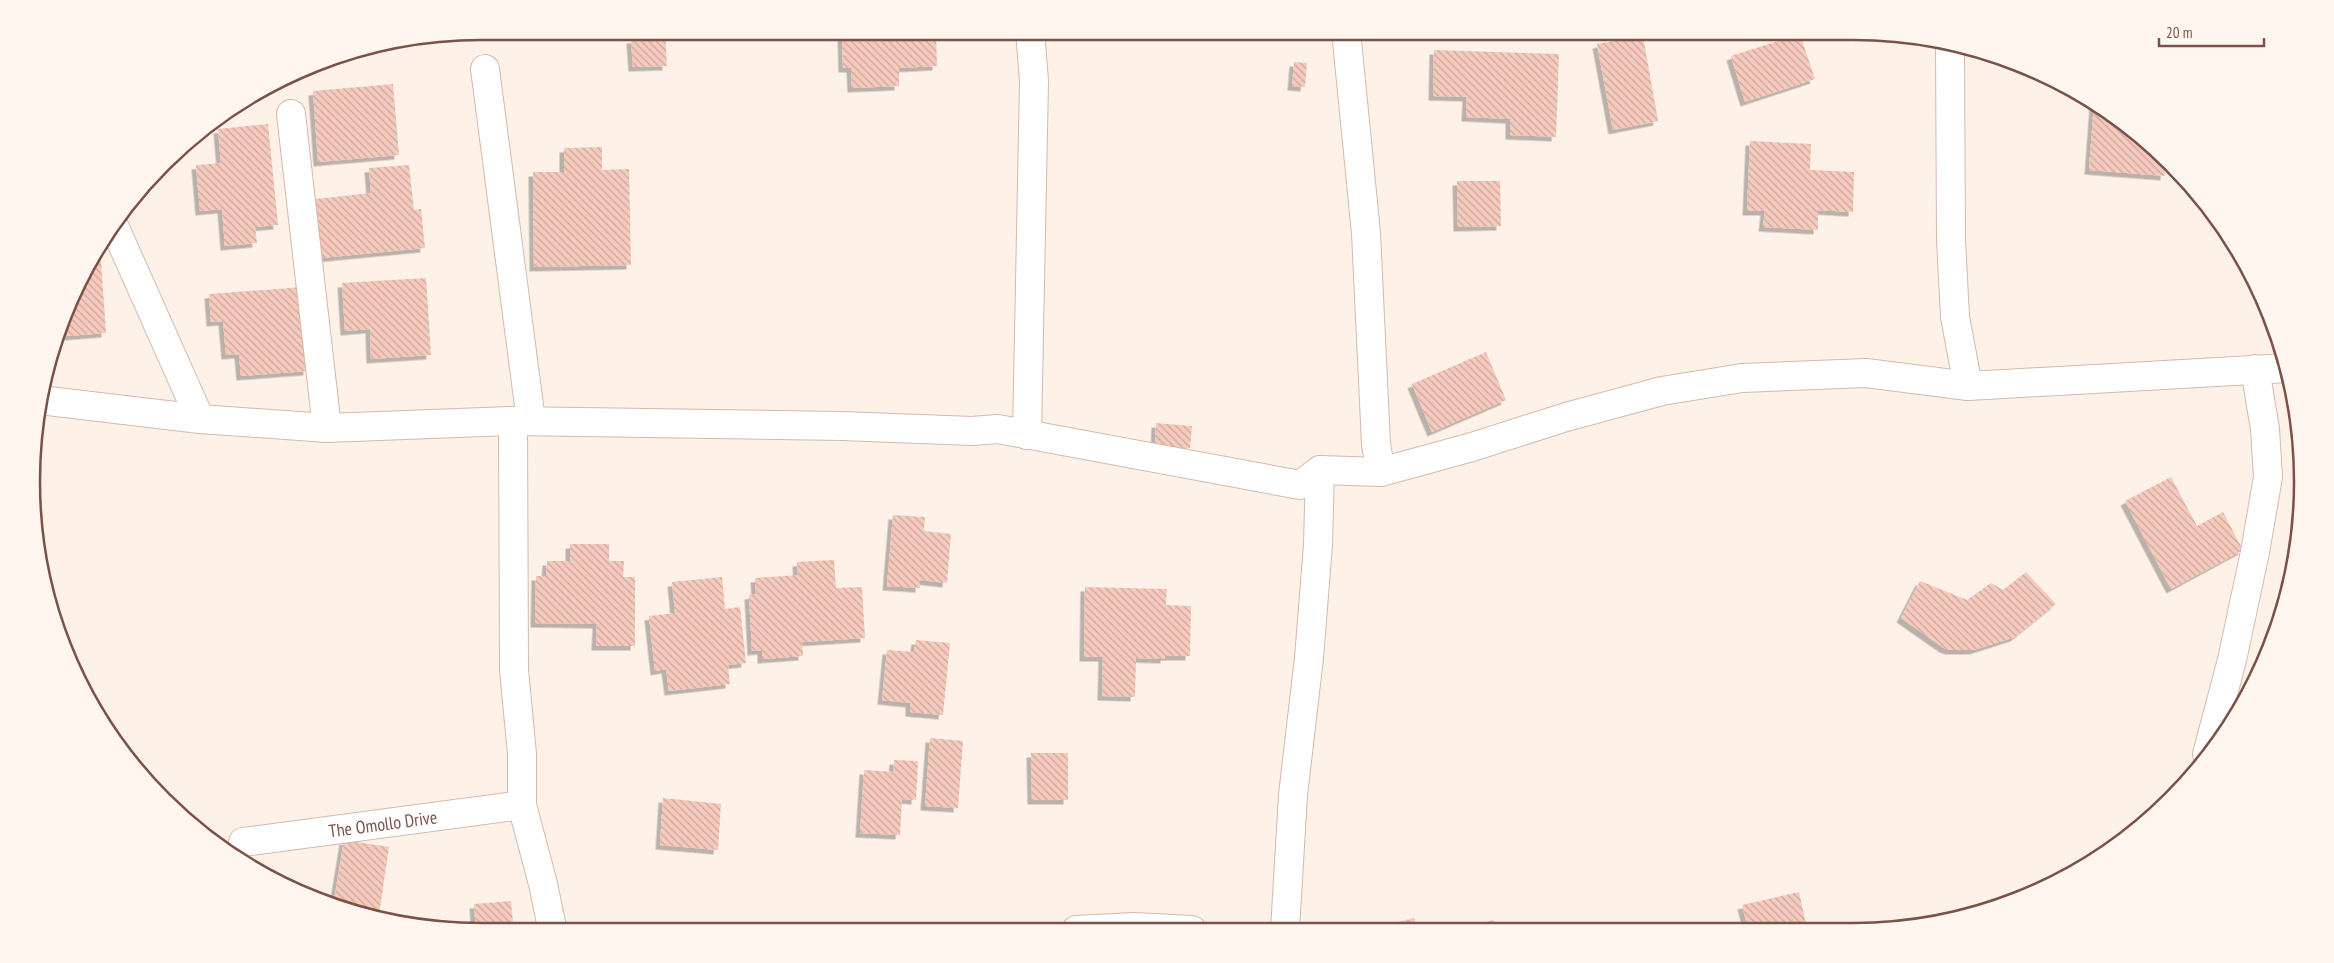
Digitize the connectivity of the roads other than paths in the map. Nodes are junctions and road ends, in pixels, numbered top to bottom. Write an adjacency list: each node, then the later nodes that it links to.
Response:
1 (1031, 40): 14 (street)
2 (1347, 40): 16 (street)
3 (1950, 51): 9 (street)
4 (485, 69): 12 (street)
5 (291, 114): 13 (street)
6 (117, 232): 11 (street)
7 (2279, 368): 8 (street)
8 (2255, 369): 9 (street); 17 (street)
9 (1968, 386): 16 (street)
10 (47, 401): 11 (street)
11 (200, 419): 13 (street)
12 (522, 421): 13 (street); 14 (street); 18 (street)
13 (327, 428)
14 (1027, 435): 15 (street)
15 (1320, 470): 16 (street); 21 (street)
16 (1382, 472)
17 (2211, 739)
18 (522, 805): 19 (street, The Omollo Drive); 20 (street)
19 (243, 842)
20 (550, 923)
21 (1285, 923)

